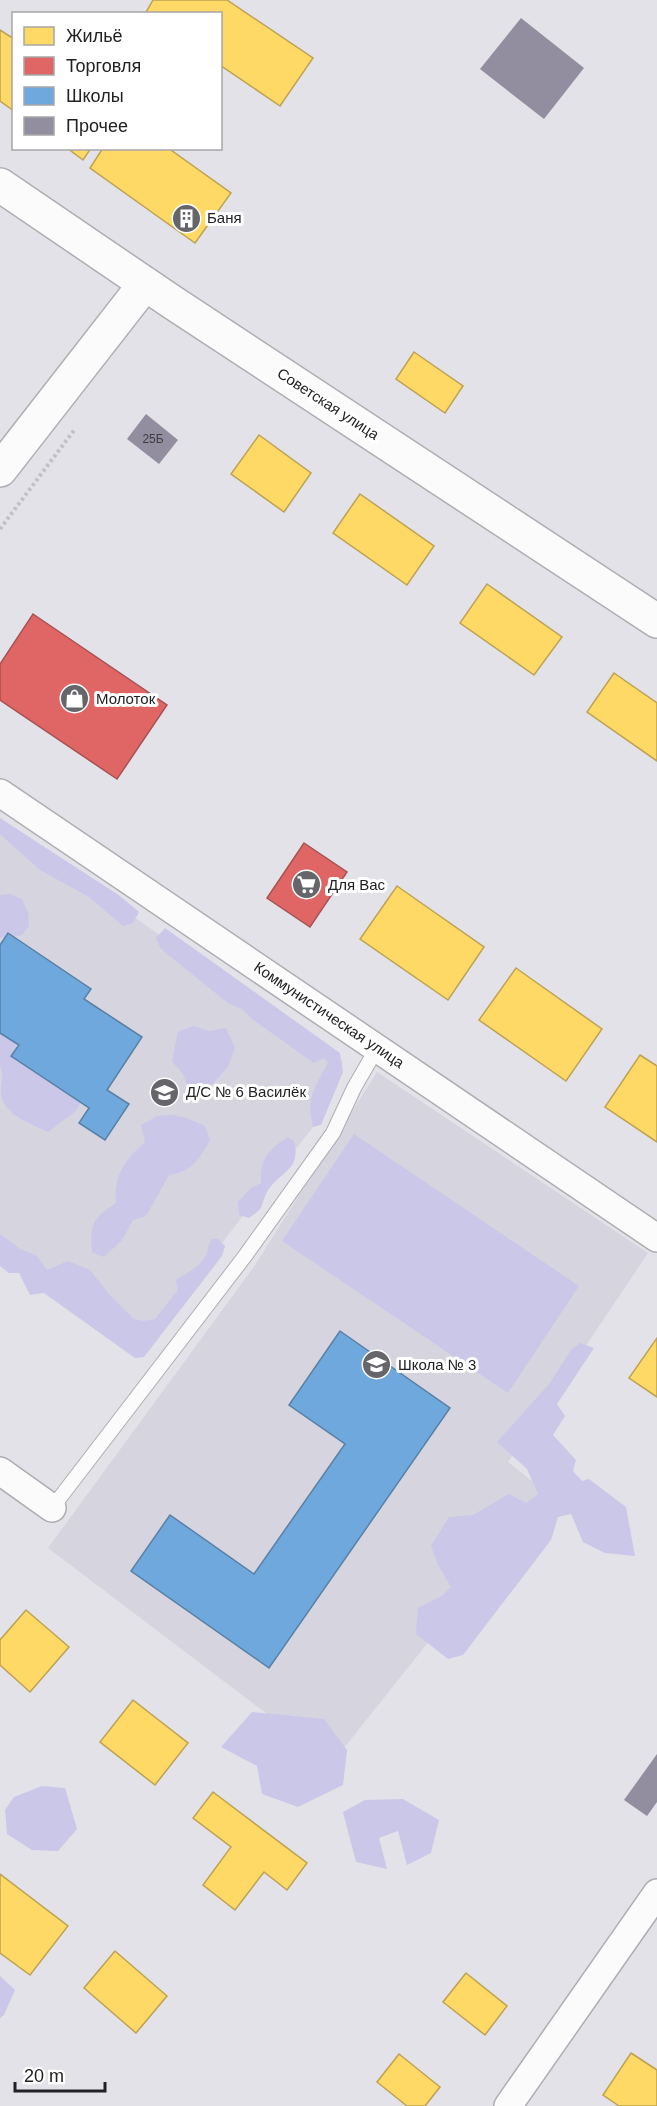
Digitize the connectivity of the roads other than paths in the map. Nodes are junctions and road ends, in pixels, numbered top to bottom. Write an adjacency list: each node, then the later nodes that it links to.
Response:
1 (0, 185): 2 (street, Советская улица)
2 (145, 284): 3 (street); 4 (street, Советская улица)
3 (0, 470)
4 (657, 621)
5 (0, 793): 6 (street, Коммунистическая улица)
6 (377, 1048): 7 (street, Коммунистическая улица); 9 (lane)
7 (657, 1238)
8 (0, 1471): 9 (street)
9 (52, 1508)
10 (657, 1893): 11 (street)
11 (508, 2106)

